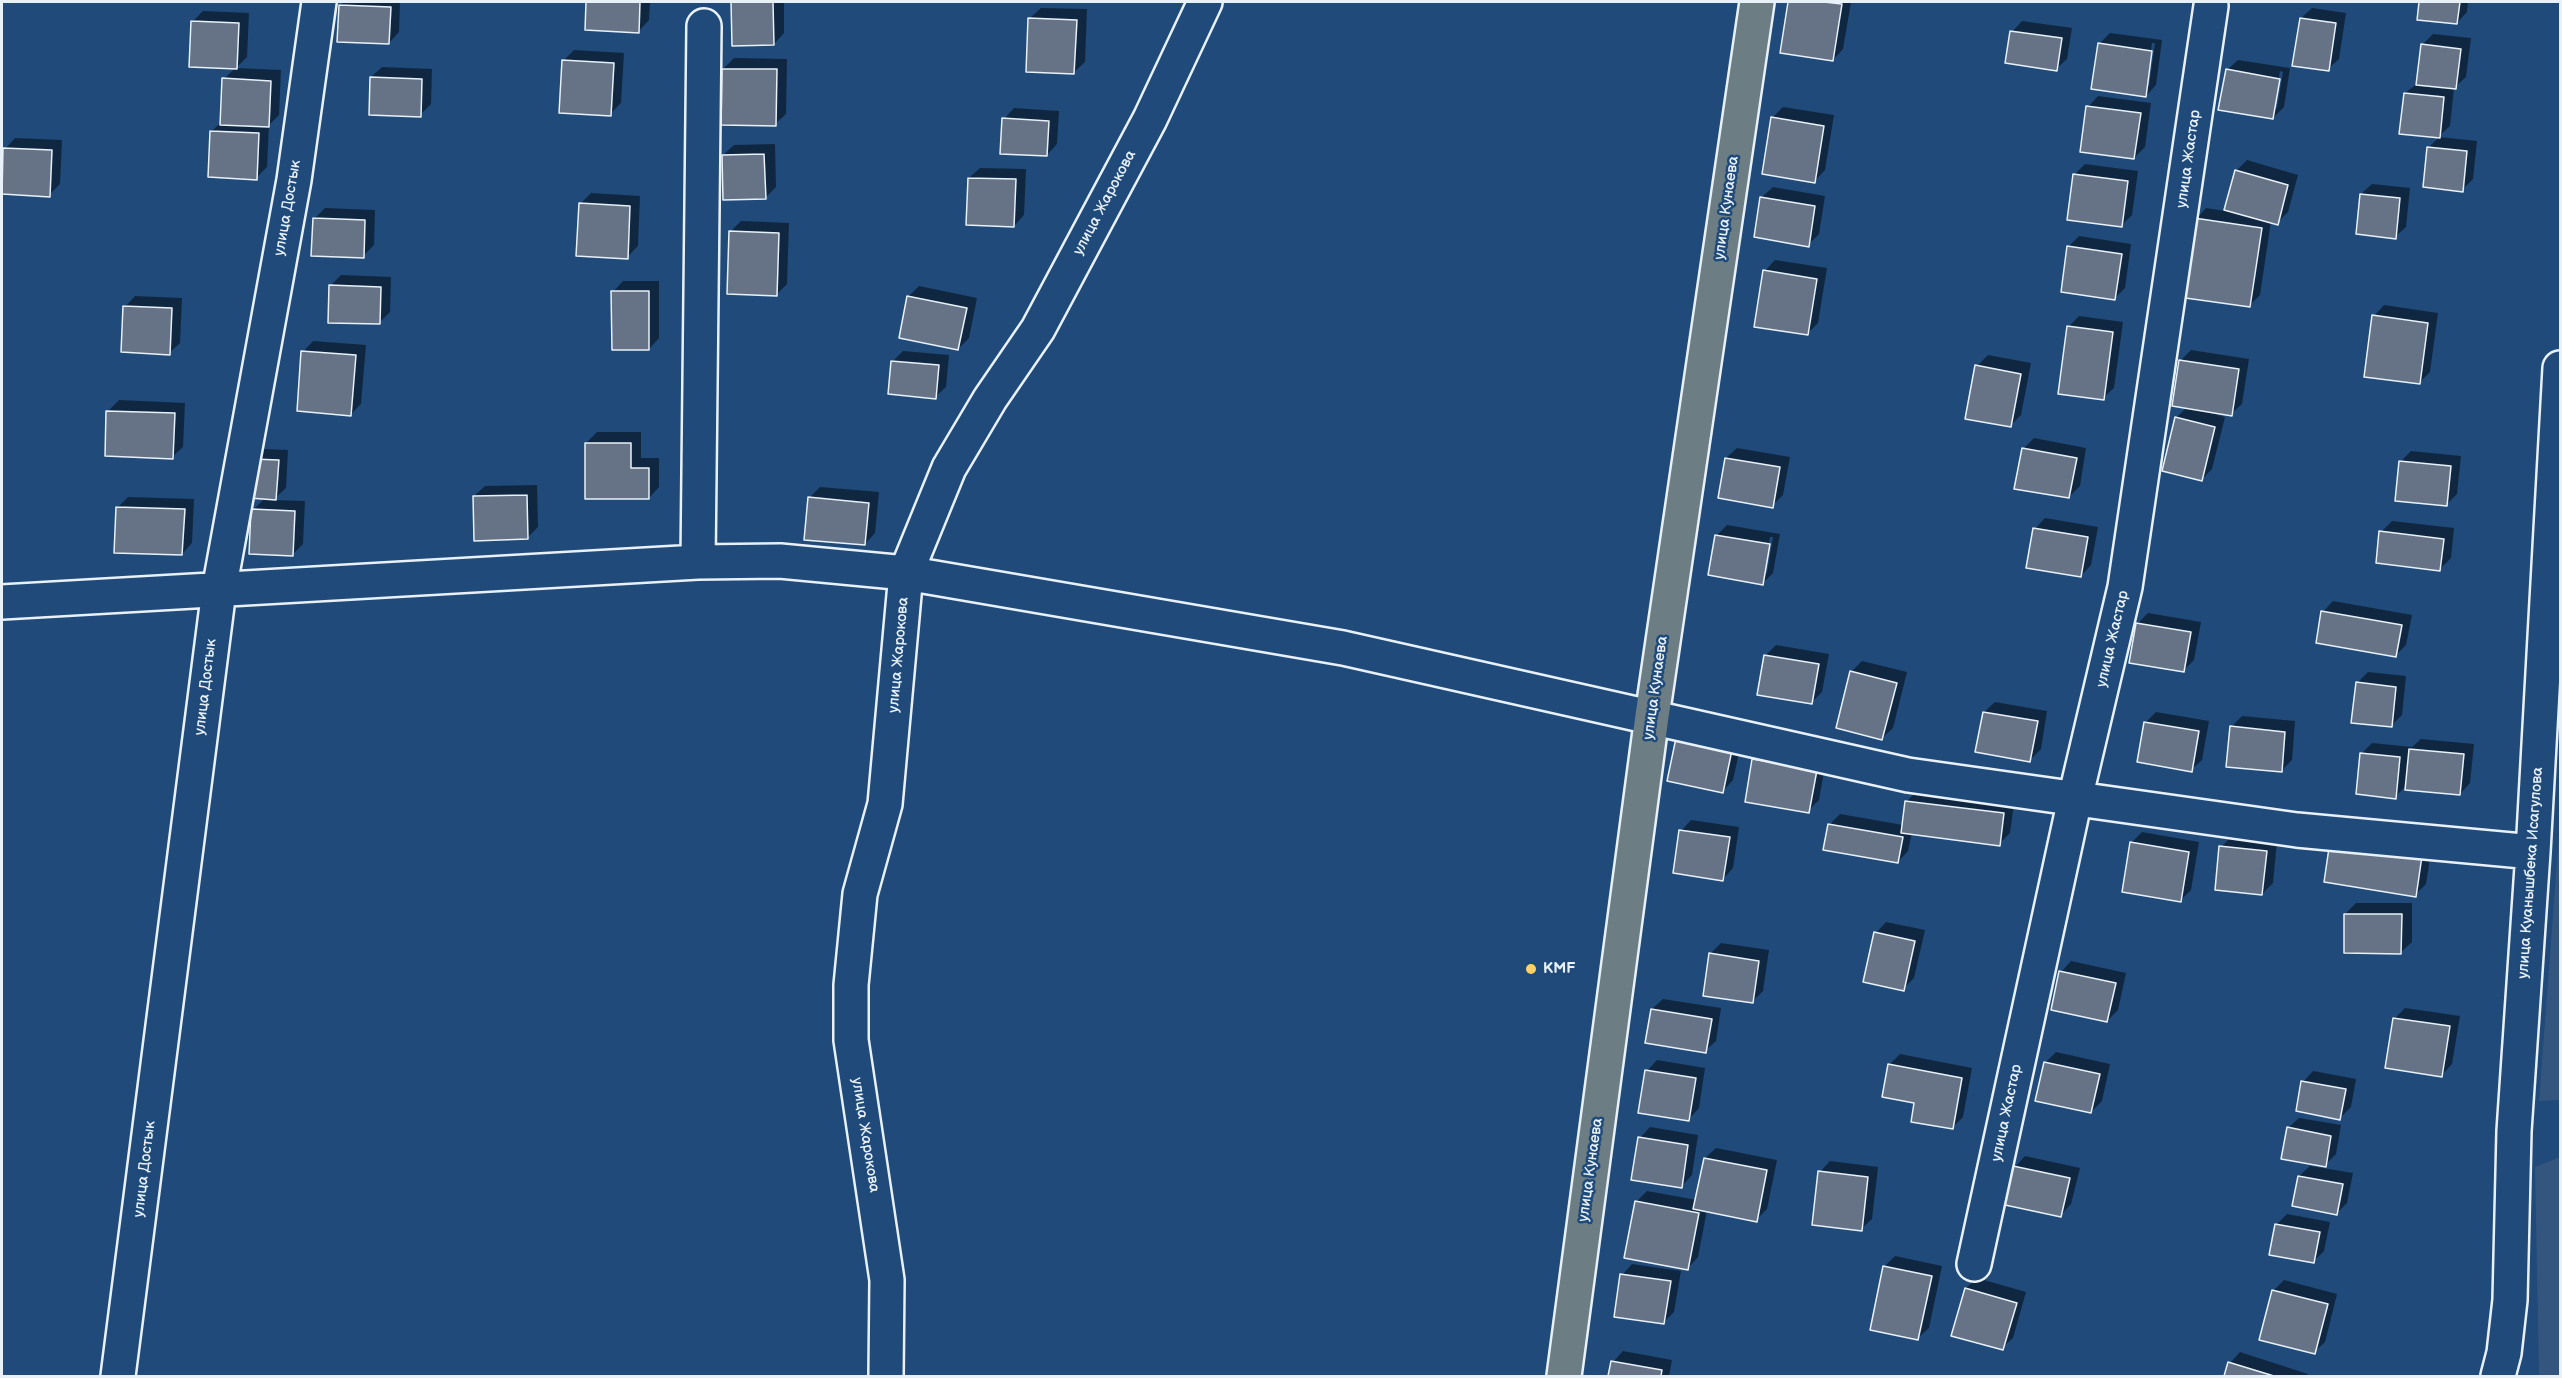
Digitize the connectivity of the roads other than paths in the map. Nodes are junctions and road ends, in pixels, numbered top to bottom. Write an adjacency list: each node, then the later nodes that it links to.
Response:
1 (319, 2): 9 (street, улица Достык)
2 (1205, 2): 8 (street, улица Жарокова)
3 (1757, 2): 11 (main road, улица Кунаева)
4 (2211, 6): 12 (street, улица Жастар)
5 (704, 26): 7 (street)
6 (2560, 368): 13 (street, улица Куанышбека Исагулова)
7 (698, 562): 8 (street); 9 (street)
8 (906, 573): 11 (street); 16 (street, улица Жарокова)
9 (219, 590): 10 (street); 15 (street, улица Достык)
10 (2, 602)
11 (1652, 716): 12 (street); 17 (main road, улица Кунаева)
12 (2075, 799): 13 (street); 14 (street, улица Жастар)
13 (2533, 852): 18 (street, улица Куанышбека Исагулова)
14 (1974, 1264)
15 (118, 1377)
16 (886, 1377)
17 (1564, 1377)
18 (2498, 1377)

